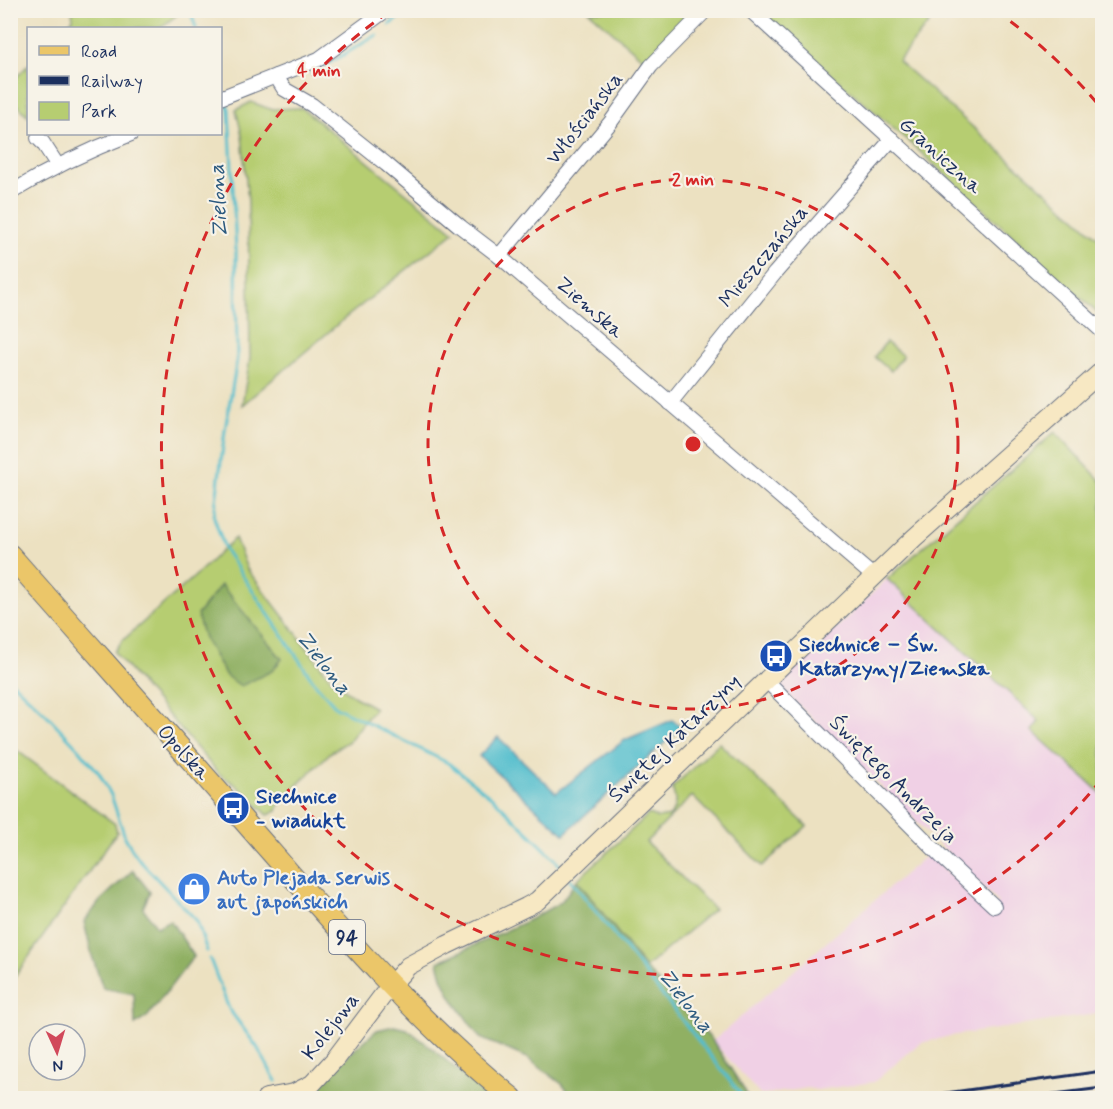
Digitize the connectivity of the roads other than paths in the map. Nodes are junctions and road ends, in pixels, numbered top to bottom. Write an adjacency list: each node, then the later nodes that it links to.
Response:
1 (386, 10): 4 (street)
2 (706, 10): 11 (street, Włościańska)
3 (750, 10): 8 (street, Graniczna)
4 (276, 76): 5 (street); 11 (street, Ziemska)
5 (222, 97)
6 (128, 135): 9 (street)
7 (38, 138): 9 (street)
8 (892, 139): 12 (street, Graniczna); 14 (street, Mieszczańska)
9 (58, 166): 10 (street)
10 (10, 193)
11 (499, 256): 14 (street, Ziemska)
12 (1102, 331)
13 (1102, 371): 16 (street, Świętej Katarzyny)
14 (670, 404): 16 (street, Ziemska)
15 (11, 556): 19 (main road, Opolska / 94)
16 (873, 576): 17 (street, Świętej Katarzyny)
17 (766, 680): 18 (street, Świętego Andrzeja); 19 (street, Świętej Katarzyny)
18 (994, 906)
19 (390, 986): 20 (street, Kolejowa); 21 (main road, Opolska / 94)
20 (266, 1098)
21 (512, 1098)

